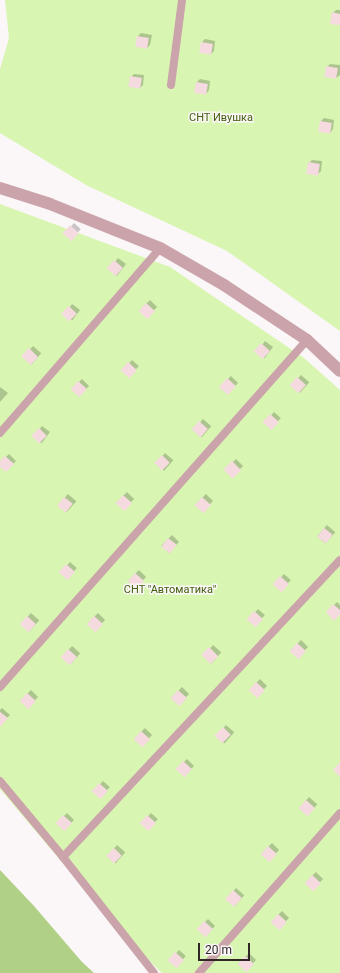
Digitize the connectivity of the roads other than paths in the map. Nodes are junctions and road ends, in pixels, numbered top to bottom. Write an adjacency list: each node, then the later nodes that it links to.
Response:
1 (182, 0): 2 (lane)
2 (171, 86)
3 (0, 188): 4 (street)
4 (160, 248): 5 (street); 7 (lane)
5 (307, 340): 6 (street); 9 (lane)
6 (340, 371)
7 (0, 433)
8 (340, 560): 12 (lane)
9 (0, 687)
10 (0, 781): 12 (lane)
11 (340, 813): 14 (lane)
12 (63, 856): 13 (lane)
13 (154, 973)
14 (199, 973)

